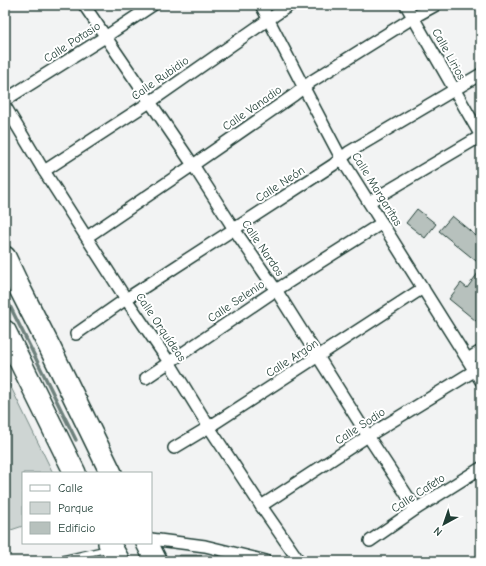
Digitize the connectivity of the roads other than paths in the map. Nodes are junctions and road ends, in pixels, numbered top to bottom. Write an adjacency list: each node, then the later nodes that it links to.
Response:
1 (84, 5): 9 (street, Calle Nardos)
2 (153, 5): 9 (street, Calle Potasio)
3 (261, 5): 8 (street, Calle Margaritas)
4 (290, 5): 8 (street, Calle Rubidio)
5 (406, 5): 7 (street, Calle Lirios)
6 (436, 5): 7 (street, Calle Vanadio)
7 (414, 18): 11 (street, Calle Vanadio); 12 (street, Calle Lirios)
8 (269, 19): 11 (street, Calle Margaritas); 14 (street, Calle Rubidio)
9 (105, 37): 13 (street, Calle Potasio); 14 (street, Calle Nardos)
10 (481, 74): 12 (street, Calle Neón)
11 (304, 88): 17 (street, Calle Margaritas); 18 (street, Calle Vanadio)
12 (454, 89): 16 (street, Calle Lirios); 17 (street, Calle Neón)
13 (5, 100)
14 (150, 102): 18 (street, Calle Nardos); 19 (street, Calle Rubidio)
15 (5, 106): 19 (street, Calle Orquídeas)
16 (481, 136): 20 (street)
17 (341, 158): 20 (street, Calle Margaritas); 22 (street, Calle Neón)
18 (193, 165): 22 (street, Calle Nardos); 23 (street, Calle Vanadio)
19 (44, 171): 23 (street, Calle Orquídeas)
20 (370, 202): 21 (street, Calle Margaritas)
21 (382, 222): 25 (street, Calle Margaritas); 26 (street, Calle Selenio)
22 (234, 229): 26 (street, Calle Nardos); 27 (street, Calle Neón)
23 (87, 237): 27 (street, Calle Orquídeas)
24 (5, 257): 42 (highway)
25 (423, 288): 31 (street, Calle Argón); 32 (street, Calle Margaritas)
26 (276, 290): 31 (street, Calle Nardos); 33 (street, Calle Selenio)
27 (126, 299): 29 (street, Calle Neón); 33 (street, Calle Orquídeas)
28 (5, 330): 41 (highway)
29 (76, 334)
30 (481, 351): 32 (street)
31 (317, 357): 37 (street, Calle Argón); 38 (street, Calle Nardos)
32 (468, 359): 34 (street, Calle Margaritas)
33 (169, 362): 35 (street, Calle Selenio); 37 (street, Calle Orquídeas)
34 (474, 370): 36 (street, Calle Margaritas); 38 (street, Calle Sodio)
35 (146, 378)
36 (481, 381)
37 (209, 427): 39 (street, Calle Argón); 43 (street, Calle Orquídeas)
38 (368, 436): 43 (street, Calle Sodio); 44 (street, Calle Nardos)
39 (174, 448)
40 (481, 468): 44 (street, Calle Cafeto)
41 (75, 472)
42 (111, 472)
43 (261, 506): 52 (street, Calle Orquídeas)
44 (416, 509): 46 (street, Calle Cafeto)
45 (152, 539): 51 (street)
46 (370, 541)
47 (148, 544): 50 (highway)
48 (113, 551): 49 (lane)
49 (54, 561)
50 (156, 561)
51 (266, 561)
52 (299, 561)

